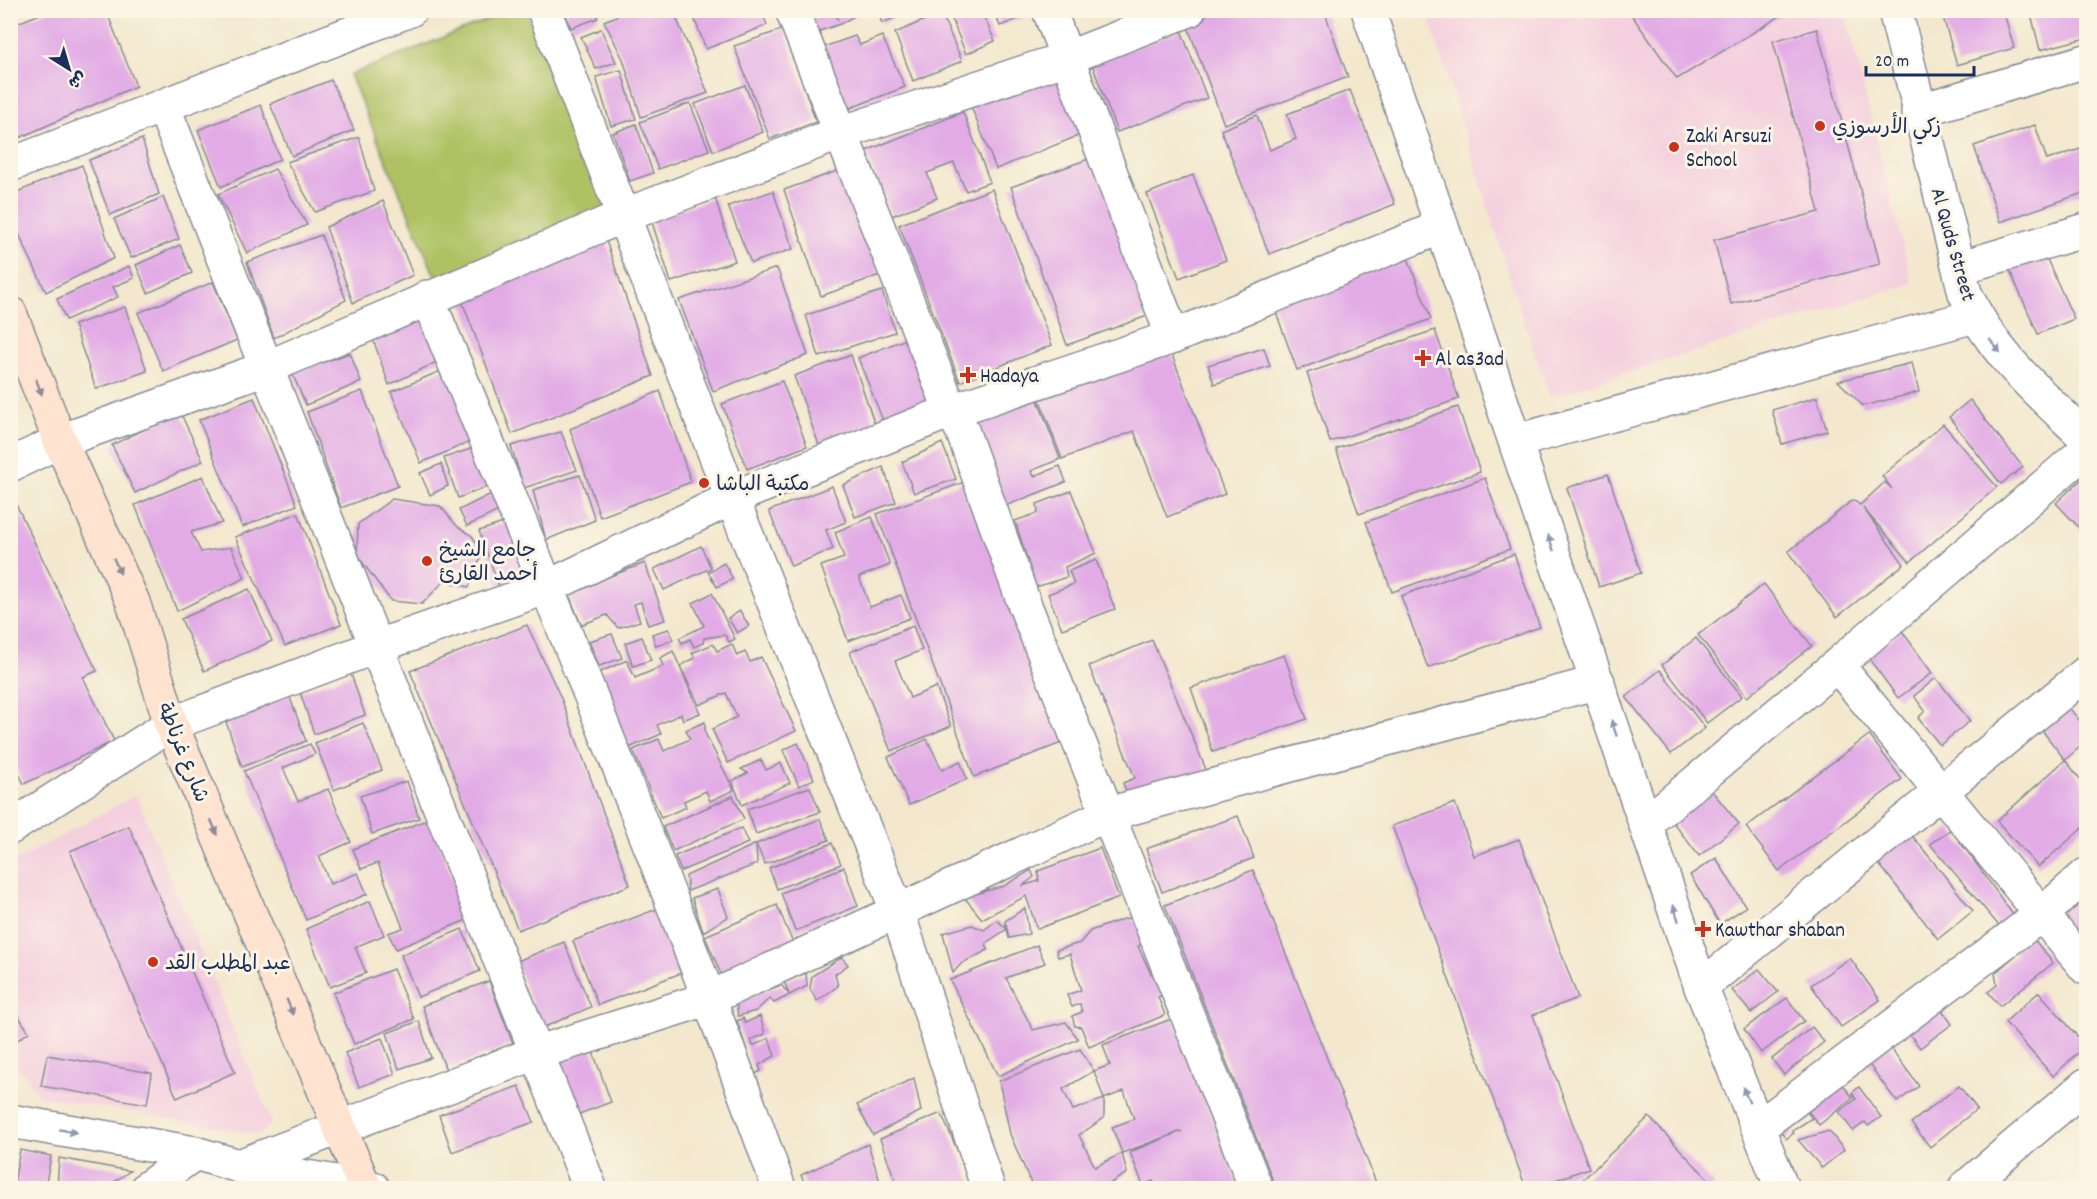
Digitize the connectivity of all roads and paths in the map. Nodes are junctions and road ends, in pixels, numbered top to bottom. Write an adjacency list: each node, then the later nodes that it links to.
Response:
1 (410, 10): 10 (street)
2 (544, 10): 14 (street)
3 (792, 10): 12 (street)
4 (1049, 10): 8 (street)
5 (1189, 10): 8 (street)
6 (1368, 10): 15 (street)
7 (1895, 10): 11 (street, Al Quds Street)
8 (1067, 58): 12 (street); 21 (street)
9 (2086, 62): 11 (street)
10 (164, 108): 13 (street); 22 (street)
11 (1918, 111): 17 (street, Al Quds Street)
12 (838, 134): 14 (street); 23 (street)
13 (10, 165)
14 (623, 216): 18 (street); 29 (street)
15 (1441, 227): 21 (street); 26 (street)
16 (2086, 230): 17 (street)
17 (1959, 267): 20 (street, Al Quds Street)
18 (427, 297): 22 (street); 30 (street)
19 (10, 313): 25 (main road, شارع غرناطة, one-way to 25)
20 (1975, 316): 24 (street, Al Quds Street, one-way to 24); 26 (street)
21 (1173, 337): 23 (street)
22 (266, 368): 25 (street); 31 (street)
23 (951, 411): 29 (street); 37 (street)
24 (2086, 438)
25 (60, 441): 28 (street); 35 (main road, شارع غرناطة, one-way to 35)
26 (1516, 441): 34 (street, one-way to 26)
27 (2086, 450): 32 (street)
28 (10, 465)
29 (732, 498): 30 (street); 41 (street)
30 (548, 587): 31 (street); 45 (street)
31 (375, 647): 35 (street); 46 (street)
32 (1837, 665): 36 (street); 38 (street)
33 (2086, 674): 36 (street)
34 (1598, 682): 37 (street); 38 (street, one-way to 34)
35 (171, 724): 39 (street); 50 (main road, شارع غرناطة, one-way to 50)
36 (1940, 790): 42 (street); 44 (street)
37 (1108, 814): 41 (street); 58 (street)
38 (1646, 823): 44 (street, one-way to 38)
39 (10, 828)
40 (2086, 875): 42 (street)
41 (897, 910): 45 (street); 57 (street)
42 (2042, 914): 43 (street); 49 (street)
43 (2086, 968)
44 (1701, 987): 49 (street, one-way to 44)
45 (710, 998): 46 (street); 56 (street)
46 (536, 1053): 50 (street); 55 (street)
47 (2086, 1085): 60 (street)
48 (15, 1115): 51 (street, one-way to 51)
49 (1759, 1128): 59 (street)
50 (342, 1129): 52 (street); 54 (main road, شارع غرناطة)
51 (195, 1153): 52 (street); 53 (street)
52 (239, 1166): 54 (street)
53 (147, 1188)
54 (367, 1188)
55 (590, 1188)
56 (779, 1188)
57 (988, 1188)
58 (1256, 1188)
59 (1782, 1188)
60 (1965, 1188)

